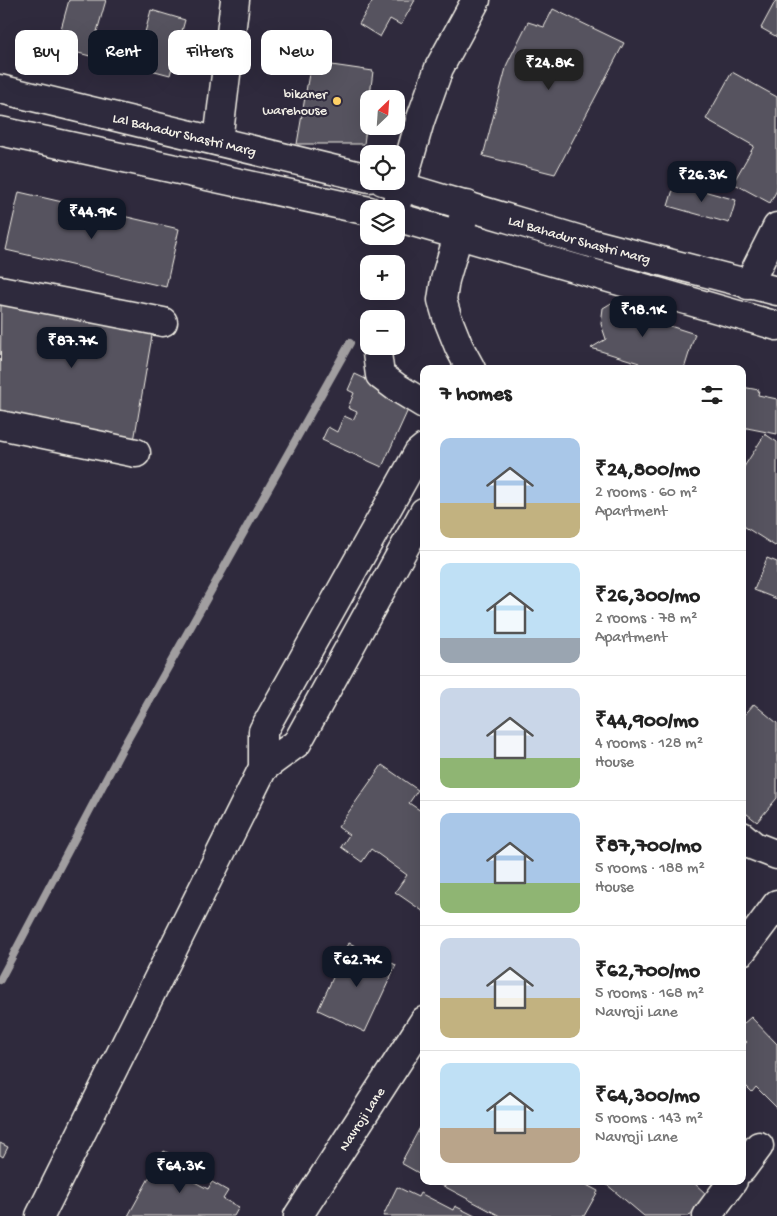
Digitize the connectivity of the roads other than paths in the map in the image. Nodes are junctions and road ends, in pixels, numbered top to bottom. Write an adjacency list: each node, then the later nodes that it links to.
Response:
1 (235, 0): 5 (street)
2 (476, 0): 7 (street)
3 (0, 89): 5 (street, Lal Bahadur Shastri Marg)
4 (0, 131): 9 (street)
5 (218, 141): 6 (street, Lal Bahadur Shastri Marg)
6 (360, 176)
7 (394, 192): 8 (street, Lal Bahadur Shastri Marg)
8 (467, 206): 12 (street); 13 (street, Lal Bahadur Shastri Marg)
9 (360, 209)
10 (405, 220): 12 (street)
11 (777, 227): 13 (street)
12 (459, 235): 17 (street); 19 (street)
13 (748, 285): 15 (street, Lal Bahadur Shastri Marg)
14 (0, 290): 16 (street)
15 (777, 291)
16 (163, 322)
17 (777, 326)
18 (377, 355): 20 (street)
19 (469, 365)
20 (420, 402)
21 (0, 425): 23 (street)
22 (420, 451): 24 (street)
23 (136, 453)
24 (414, 482): 26 (street)
25 (420, 519): 27 (street)
26 (354, 568): 27 (street); 28 (street)
27 (384, 585): 28 (street)
28 (263, 768): 37 (street)
29 (746, 839): 30 (street)
30 (777, 855)
31 (777, 904): 32 (street)
32 (746, 946)
33 (420, 1027): 38 (street, Navroji Lane)
34 (759, 1146): 35 (street)
35 (746, 1163)
36 (730, 1185): 39 (street)
37 (40, 1216)
38 (298, 1216)
39 (707, 1216)

